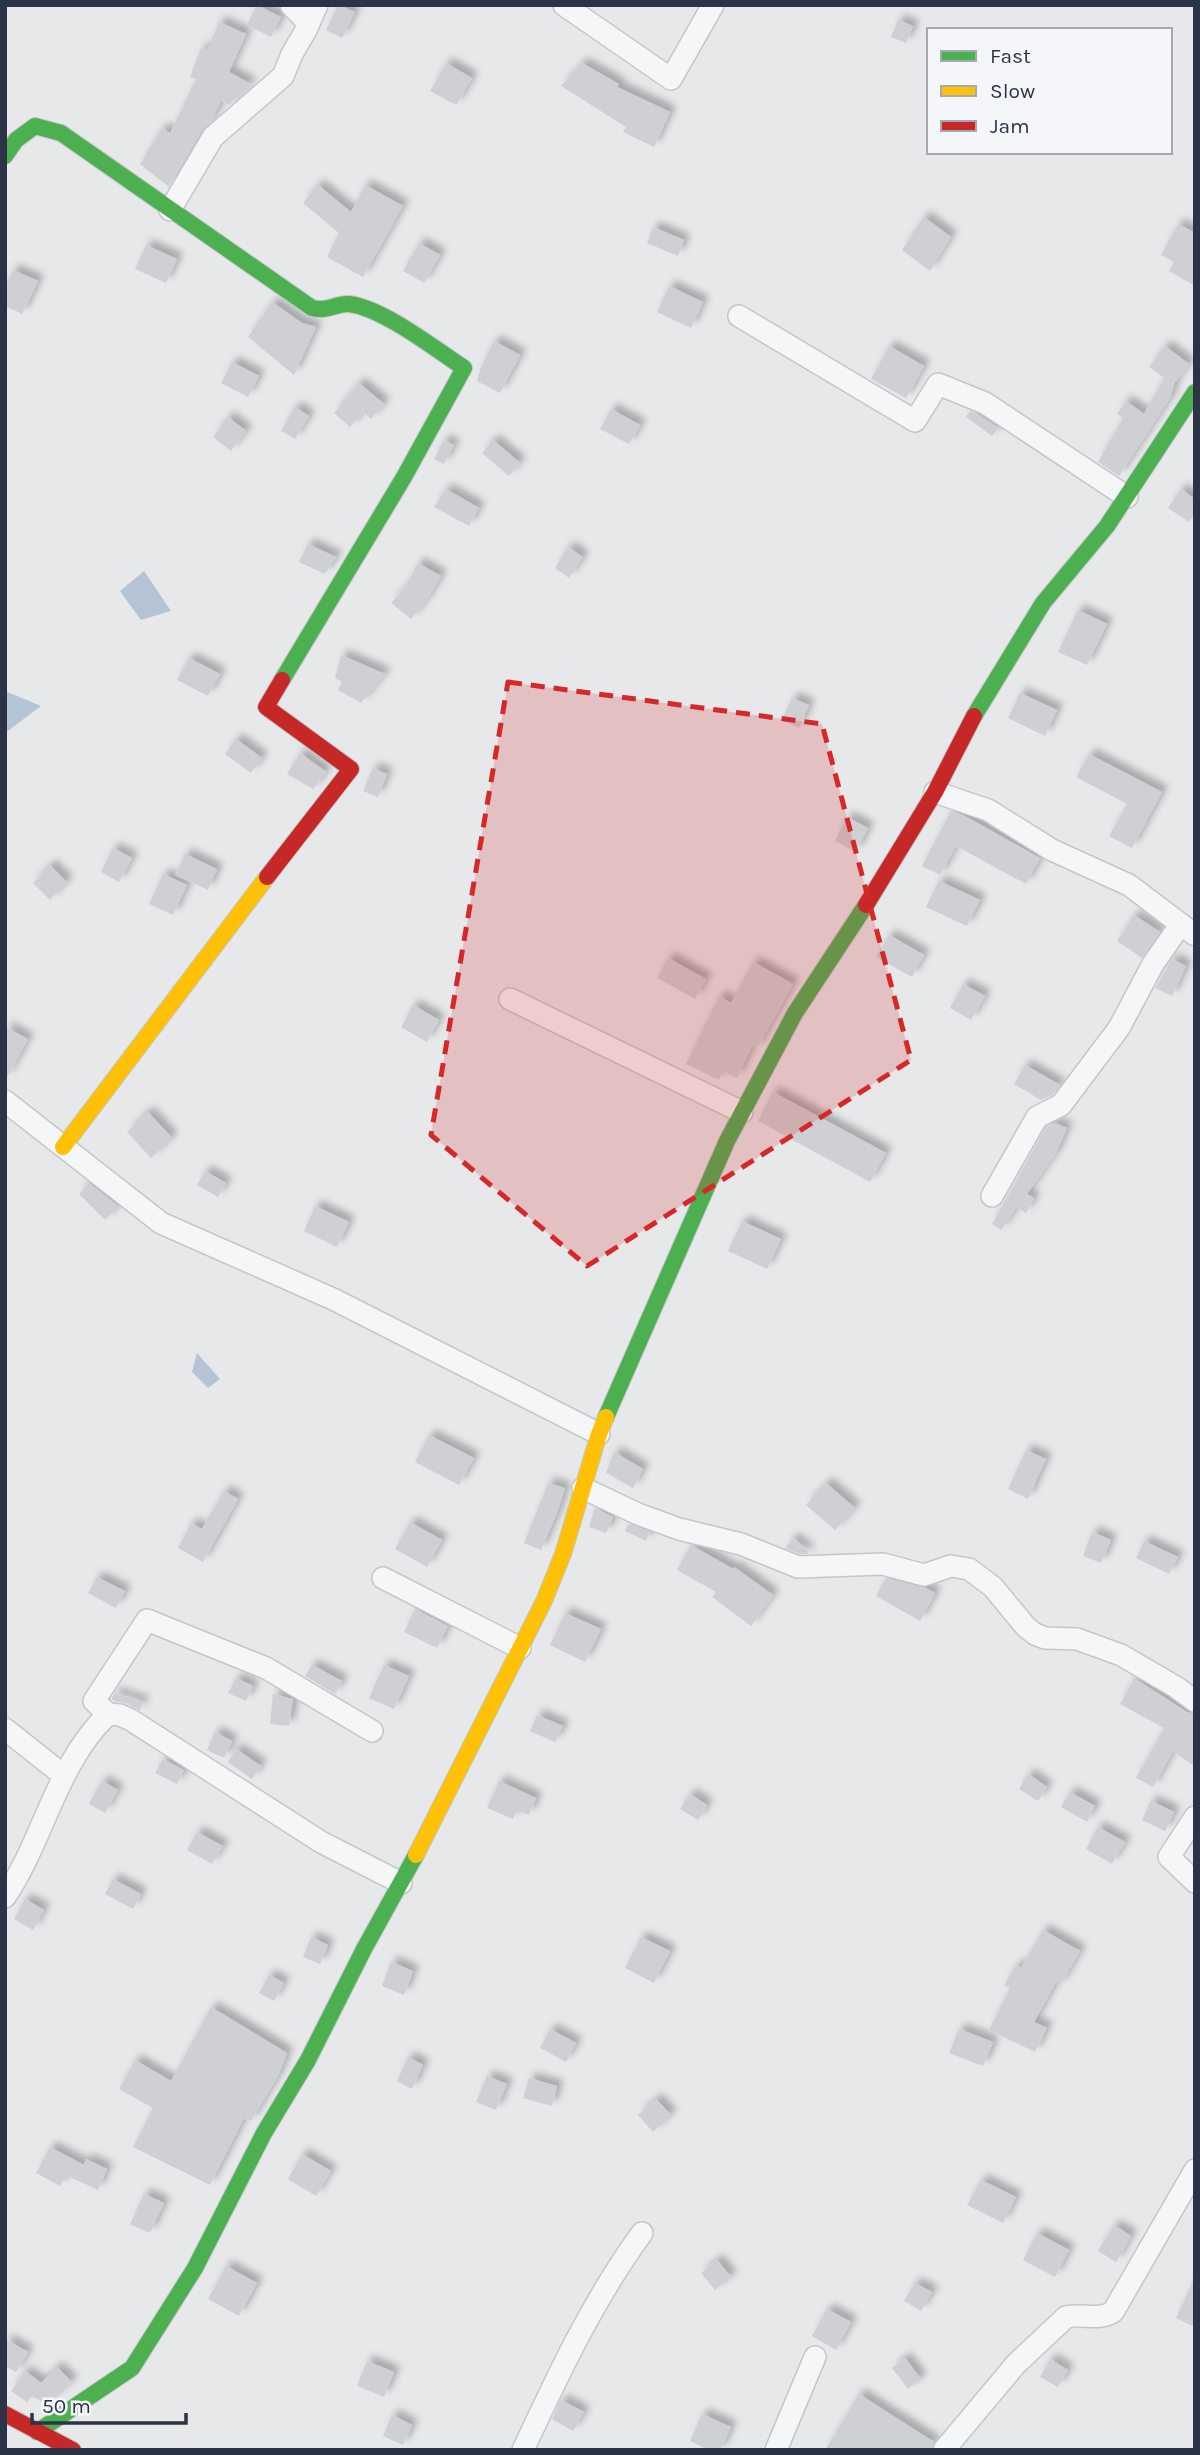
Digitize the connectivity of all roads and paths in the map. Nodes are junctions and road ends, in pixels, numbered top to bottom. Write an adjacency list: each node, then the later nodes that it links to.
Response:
1 (291, 5): 4 (street)
2 (564, 5): 3 (street)
3 (713, 5)
4 (313, 14): 6 (street)
5 (5, 156): 6 (main road)
6 (170, 210): 15 (main road)
7 (739, 316): 9 (street)
8 (1195, 392): 9 (main road)
9 (1127, 497): 10 (main road)
10 (935, 792): 11 (street); 14 (main road)
11 (1188, 930): 16 (street)
12 (510, 999): 14 (street)
13 (5, 1101): 15 (street)
14 (743, 1112): 17 (main road)
15 (63, 1147): 17 (street)
16 (992, 1196)
17 (599, 1434): 18 (main road)
18 (583, 1488): 20 (main road); 21 (street)
19 (383, 1578): 20 (street)
20 (520, 1648): 28 (main road)
21 (1195, 1701)
22 (108, 1714): 24 (street); 25 (street); 28 (street)
23 (5, 1729): 25 (street)
24 (372, 1731)
25 (63, 1774): 29 (street)
26 (1195, 1817): 27 (street)
27 (1195, 1882)
28 (401, 1883): 34 (main road)
29 (5, 1897)
30 (1195, 2170): 38 (street)
31 (642, 2232): 36 (street)
32 (816, 2357): 37 (street)
33 (5, 2414): 34 (main road)
34 (33, 2441): 35 (main road)
35 (73, 2450)
36 (523, 2450)
37 (776, 2450)
38 (944, 2450)

